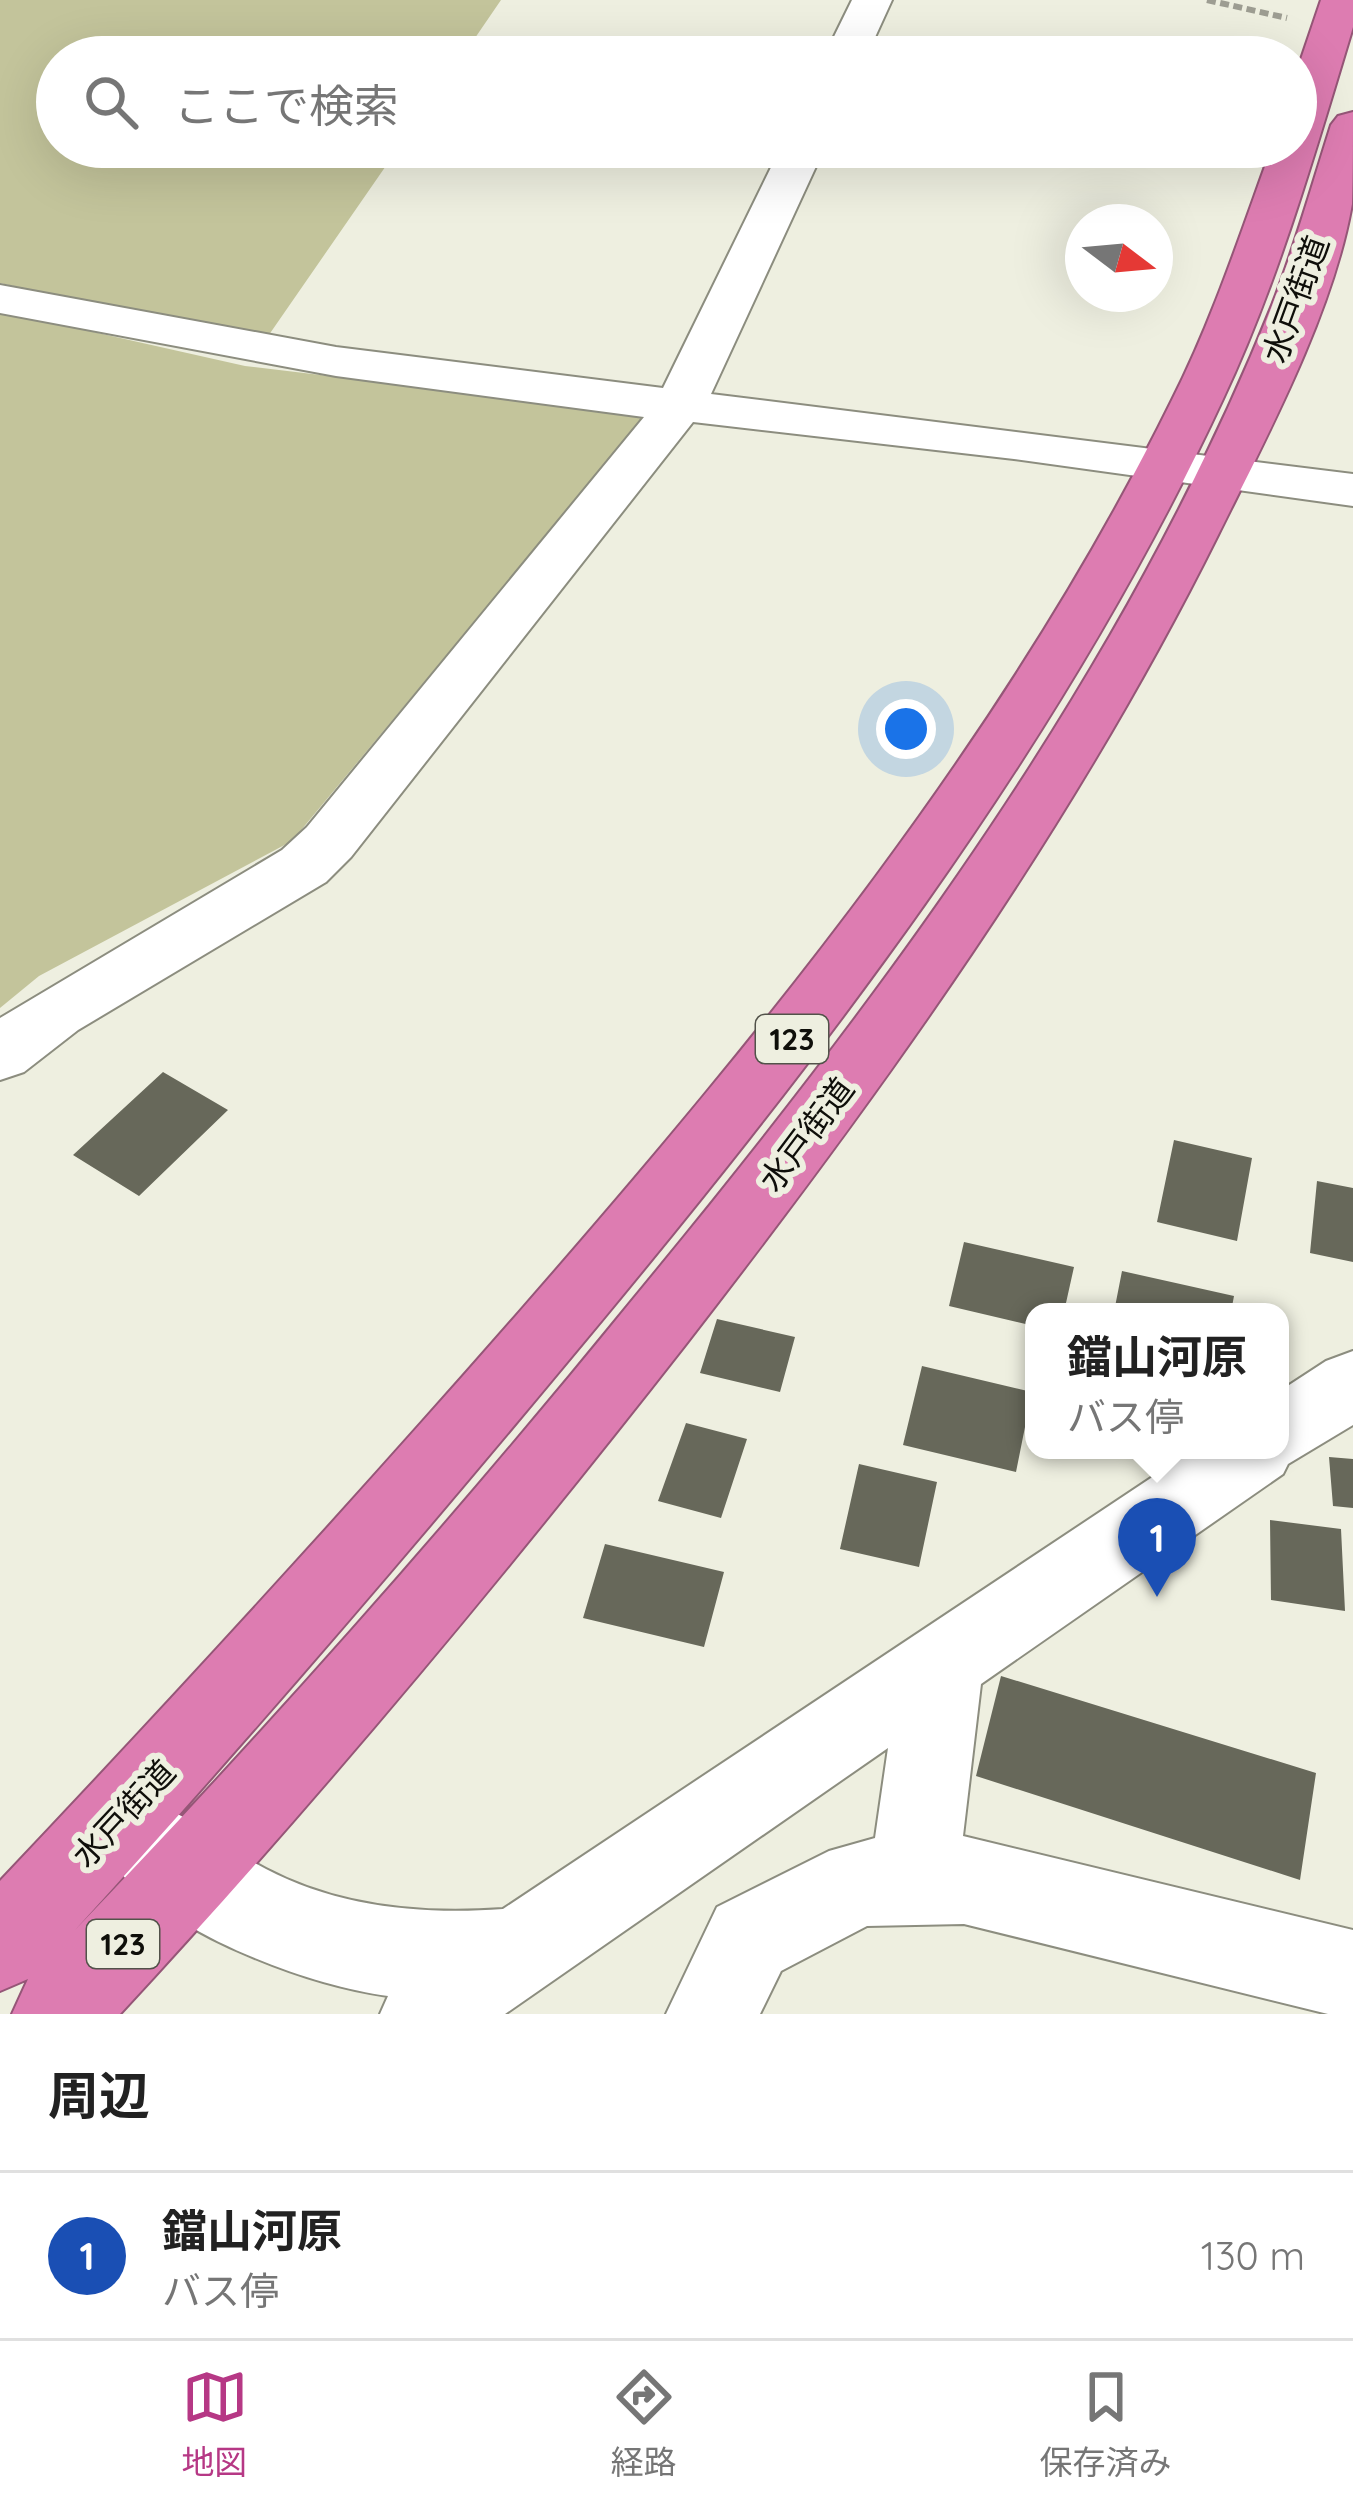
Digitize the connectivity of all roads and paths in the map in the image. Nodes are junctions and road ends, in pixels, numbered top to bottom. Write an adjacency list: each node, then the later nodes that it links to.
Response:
1 (872, 0): 4 (street)
2 (1207, 0): 3 (path)
3 (1337, 14): 5 (highway, 水戸街道 / 123)
4 (855, 36)
5 (1317, 76)
6 (1353, 125): 11 (highway, 水戸街道 / 123)
7 (792, 168): 10 (street)
8 (1287, 168): 11 (highway, 水戸街道 / 123)
9 (0, 299): 10 (street)
10 (680, 405): 11 (street); 13 (street)
11 (1196, 465): 12 (street); 18 (highway, 水戸街道 / 123); 19 (highway, 水戸街道 / 123)
12 (1353, 490)
13 (0, 1054)
14 (1353, 1384): 15 (street)
15 (1289, 1427)
16 (1243, 1459): 17 (street)
17 (941, 1663): 20 (street); 22 (street)
18 (120, 1817): 19 (street); 21 (highway, 水戸街道 / 123)
19 (188, 1874): 22 (street); 24 (highway, 水戸街道 / 123)
20 (913, 1882): 23 (street); 26 (street)
21 (0, 1946)
22 (519, 1953): 25 (street)
23 (1353, 1976)
24 (58, 2014)
25 (426, 2014)
26 (712, 2014)

